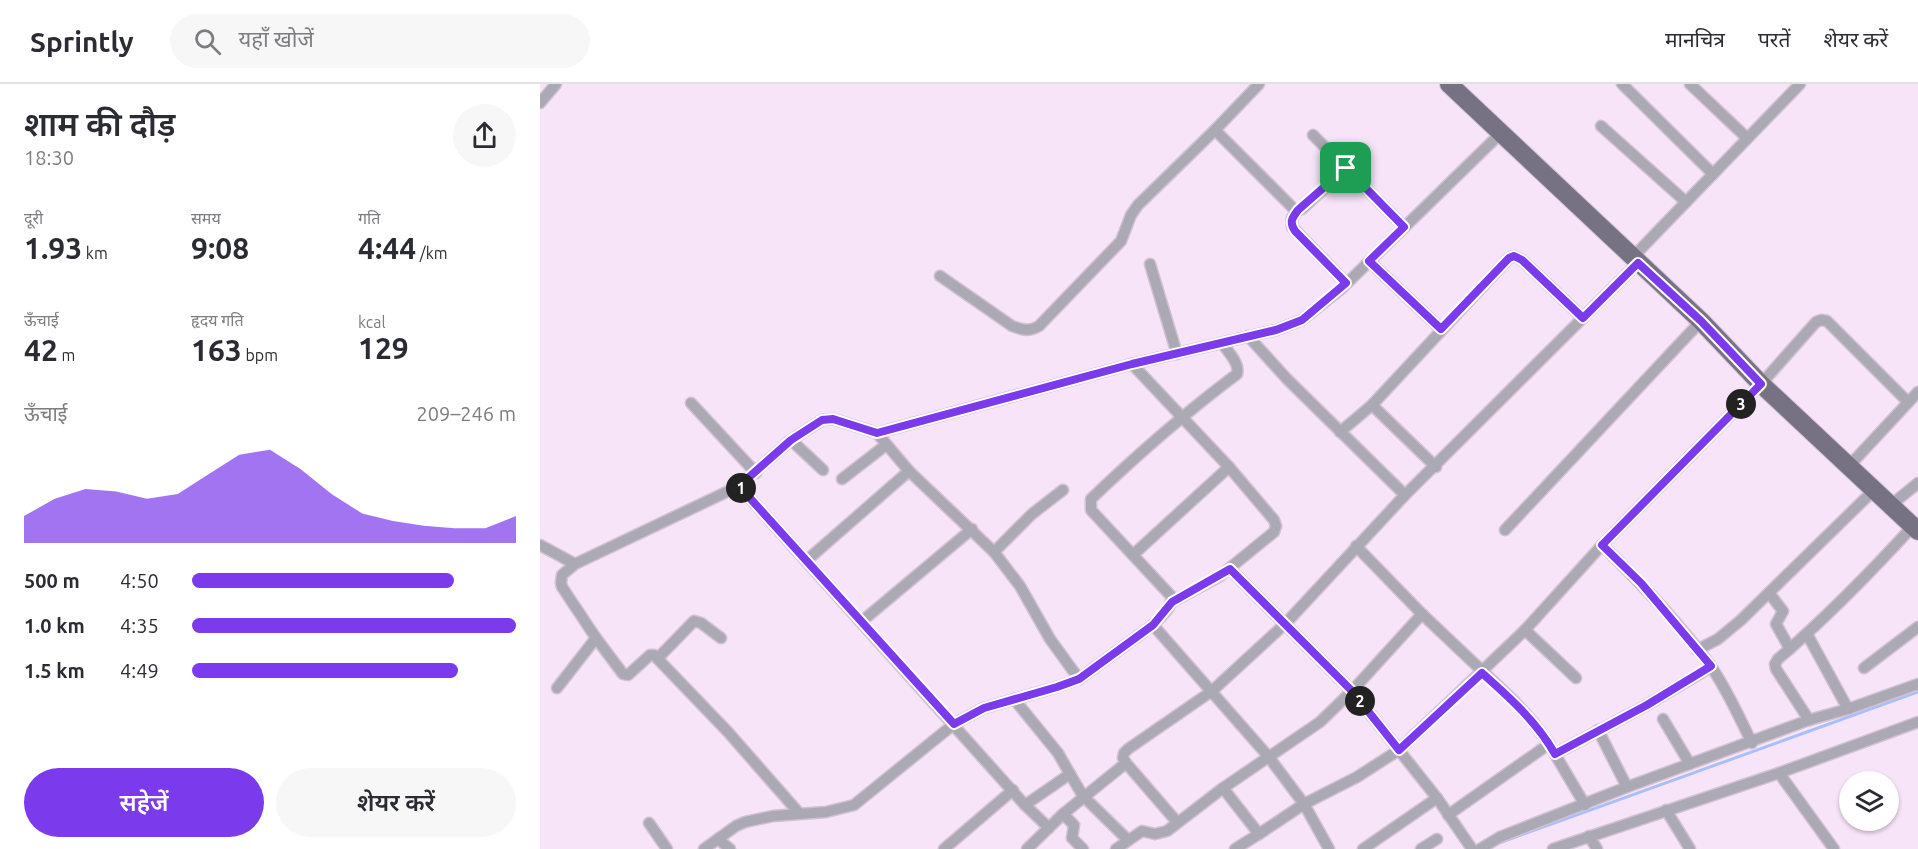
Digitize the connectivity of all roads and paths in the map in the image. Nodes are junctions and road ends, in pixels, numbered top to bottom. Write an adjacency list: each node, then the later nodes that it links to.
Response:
1 (556, 84): 7 (street)
2 (1259, 84): 9 (street)
3 (1449, 84): 10 (main road)
4 (1622, 84): 14 (street)
5 (1690, 84): 12 (street)
6 (1800, 84): 12 (street)
7 (540, 103)
8 (1601, 126): 15 (street)
9 (1215, 130): 16 (street); 21 (street)
10 (1501, 133): 17 (street); 18 (main road)
11 (1313, 135): 13 (street)
12 (1747, 138): 14 (street)
13 (1346, 168): 16 (street); 17 (street)
14 (1713, 174): 15 (street)
15 (1686, 202): 18 (street)
16 (1298, 210): 22 (street)
17 (1404, 227): 19 (street)
18 (1635, 260): 23 (street); 24 (main road)
19 (1369, 261): 22 (street); 25 (street)
20 (1150, 264): 28 (street)
21 (940, 276)
22 (1346, 283): 26 (street)
23 (1583, 318): 25 (street); 42 (street)
24 (1701, 321): 30 (main road); 55 (street)
25 (1441, 329): 34 (street)
26 (1248, 336): 27 (street); 36 (street)
27 (1222, 343): 28 (street); 35 (street)
28 (1177, 354): 29 (street)
29 (1132, 364): 35 (street); 37 (street)
30 (1761, 384): 32 (street); 40 (main road); 57 (street)
31 (1918, 392): 32 (street)
32 (1908, 402): 40 (street)
33 (691, 403): 45 (street)
34 (1372, 405): 36 (street); 42 (street)
35 (1180, 417): 41 (street); 60 (street)
36 (1340, 432): 51 (street)
37 (877, 433): 38 (street); 39 (street)
38 (791, 440): 43 (street); 45 (street)
39 (886, 445): 44 (street); 46 (street)
40 (1850, 465): 50 (main road)
41 (1228, 467): 60 (street); 63 (street)
42 (1436, 467): 51 (street)
43 (823, 470)
44 (909, 471): 53 (street); 61 (street)
45 (756, 473): 48 (street)
46 (842, 479)
47 (1918, 483): 52 (street)
48 (739, 486): 61 (street); 62 (street)
49 (1063, 490): 59 (street)
50 (1874, 490): 52 (main road); 64 (street)
51 (1405, 495): 58 (street)
52 (1891, 505): 54 (main road)
53 (972, 529): 59 (street); 67 (street)
54 (1916, 529): 72 (street)
55 (1505, 530)
56 (540, 545): 62 (street)
57 (1602, 545): 71 (street); 76 (street)
58 (1356, 546): 66 (street); 68 (street)
59 (994, 552): 82 (street)
60 (1134, 554): 65 (street)
61 (806, 561): 67 (street)
62 (575, 564): 73 (street)
63 (1230, 569): 65 (street); 68 (street)
64 (1769, 593): 75 (street); 76 (street)
65 (1172, 602): 69 (street)
66 (1422, 614): 80 (street); 86 (street)
67 (861, 622): 92 (street)
68 (1286, 623): 85 (street); 86 (street)
69 (1153, 625): 82 (street); 85 (street)
70 (1918, 627): 79 (street)
71 (1525, 630): 80 (street); 81 (street)
72 (1807, 634): 75 (street); 88 (street)
73 (596, 638): 77 (street); 84 (street)
74 (721, 638): 77 (street)
75 (1790, 649): 90 (street)
76 (1697, 650): 78 (street)
77 (658, 658): 112 (street)
78 (1711, 666): 93 (street); 94 (street)
79 (1864, 668)
80 (1482, 673): 95 (street); 96 (street)
81 (1576, 678)
82 (1079, 679): 87 (street)
83 (1918, 684): 88 (street)
84 (557, 688)
85 (1212, 691): 98 (street); 99 (street)
86 (1352, 691): 96 (street); 98 (street)
87 (1014, 699): 92 (street); 102 (street)
88 (1848, 709): 90 (street)
89 (1663, 719): 100 (street)
90 (1809, 720): 94 (street)
91 (1918, 722): 101 (street)
92 (954, 724): 105 (street); 112 (street)
93 (1598, 730): 97 (street); 103 (street)
94 (1752, 743): 100 (street)
95 (1549, 744): 97 (street); 114 (street)
96 (1399, 750): 107 (street); 108 (street)
97 (1555, 754): 110 (street)
98 (1268, 756): 104 (street); 108 (street)
99 (1126, 763): 106 (street); 115 (street)
100 (1690, 764): 103 (street)
101 (1779, 773): 111 (street); 139 (street)
102 (1070, 774): 106 (street); 109 (street)
103 (1627, 787): 110 (street)
104 (1222, 788): 115 (street); 118 (street)
105 (1013, 790): 109 (street); 127 (street)
106 (1083, 796): 113 (street); 122 (street)
107 (1437, 798): 114 (street); 132 (street)
108 (1304, 804): 118 (street); 123 (street)
109 (1026, 805): 117 (street)
110 (1585, 805): 135 (street)
111 (1665, 810): 119 (street); 138 (street)
112 (799, 813): 120 (street)
113 (1063, 814): 117 (street); 129 (street)
114 (1449, 814): 134 (street)
115 (1177, 822): 122 (street)
116 (649, 823): 124 (street)
117 (1049, 828): 128 (street)
118 (1259, 834): 131 (street)
119 (1589, 836): 136 (street); 137 (street)
120 (718, 839): 125 (street); 126 (street)
121 (1437, 839): 133 (street)
122 (1128, 840): 130 (street)
123 (1326, 848)
124 (667, 849)
125 (704, 849)
126 (730, 849)
127 (944, 849)
128 (1027, 849)
129 (1083, 849)
130 (1116, 849)
131 (1235, 849)
132 (1363, 849)
133 (1421, 849)
134 (1472, 849)
135 (1480, 849)
136 (1553, 849)
137 (1597, 849)
138 (1690, 849)
139 (1833, 849)

